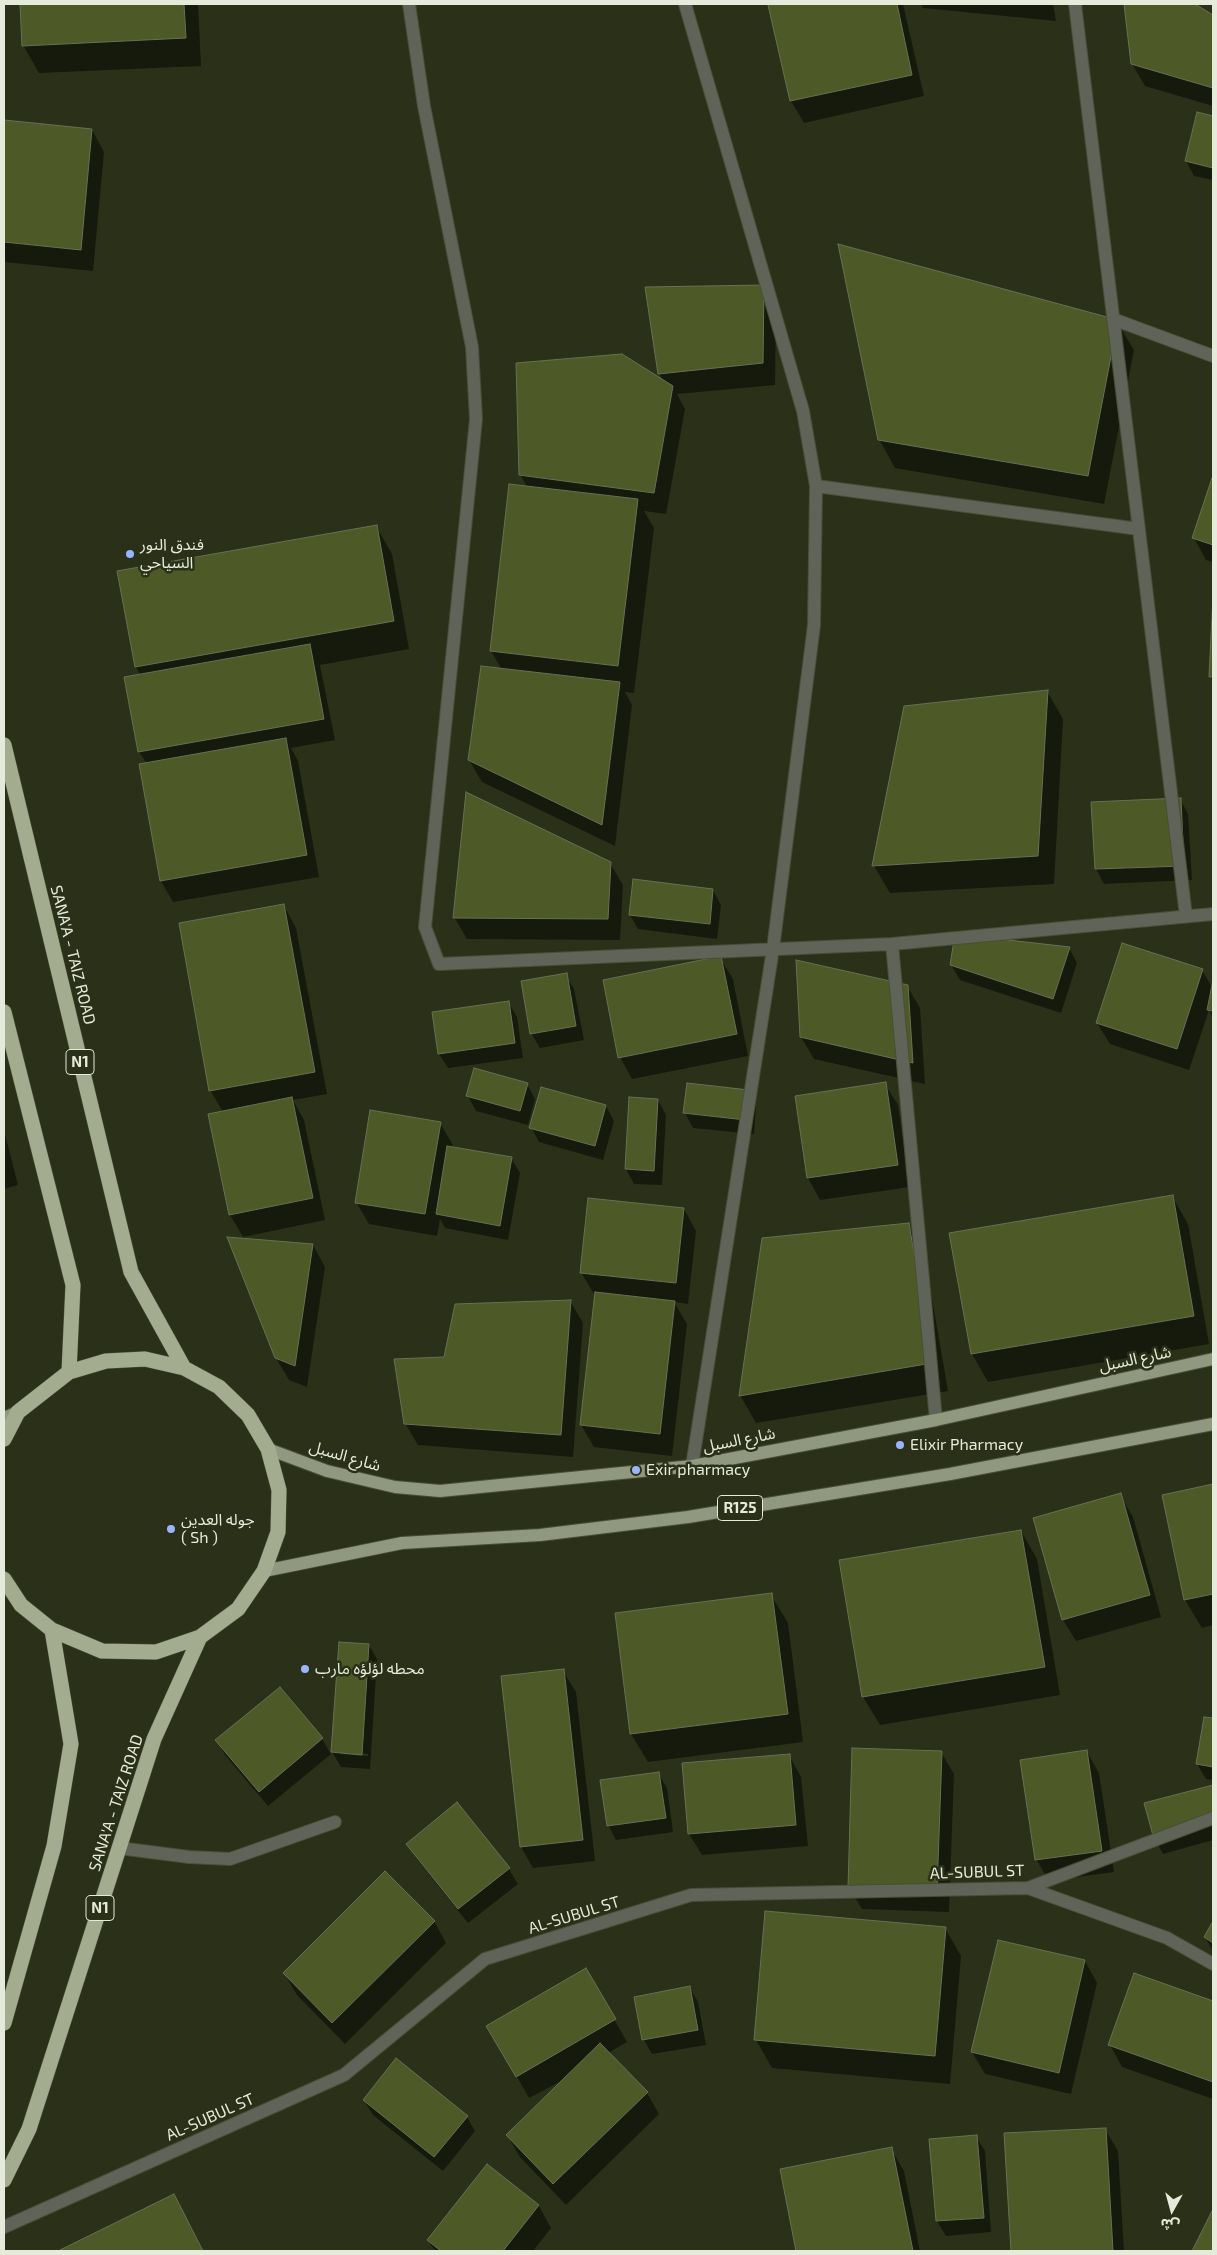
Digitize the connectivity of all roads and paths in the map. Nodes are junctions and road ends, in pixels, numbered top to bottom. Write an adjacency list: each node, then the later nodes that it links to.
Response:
1 (409, 4): 12 (street)
2 (685, 4): 6 (street)
3 (1075, 4): 4 (street)
4 (1113, 319): 5 (street); 7 (street)
5 (1213, 356)
6 (816, 486): 7 (street); 12 (street)
7 (1139, 529): 10 (street)
8 (4, 744): 15 (highway, SANA'A - TAIZ ROAD / N1)
9 (1213, 914): 10 (street)
10 (1186, 916): 11 (street)
11 (892, 944): 12 (street); 18 (street)
12 (773, 949): 22 (street)
13 (4, 1012): 16 (highway)
14 (1213, 1358): 18 (main road, شارع السبل)
15 (184, 1368): 16 (highway); 21 (highway)
16 (69, 1372): 17 (highway)
17 (11, 1415): 20 (highway)
18 (936, 1420): 22 (main road, شارع السبل)
19 (1213, 1424): 23 (main road, R125)
20 (4, 1439)
21 (268, 1449): 22 (main road, شارع السبل); 23 (highway)
22 (692, 1466)
23 (264, 1572): 26 (highway)
24 (4, 1578): 25 (highway)
25 (52, 1630): 26 (highway); 32 (highway)
26 (200, 1637): 29 (highway, SANA'A - TAIZ ROAD / N1)
27 (1213, 1818): 30 (street, AL-SUBUL ST)
28 (335, 1822): 29 (street)
29 (119, 1848): 33 (highway, SANA'A - TAIZ ROAD / N1)
30 (1028, 1888): 31 (street); 34 (street, AL-SUBUL ST)
31 (1213, 1964)
32 (4, 2023)
33 (4, 2180)
34 (4, 2227)

